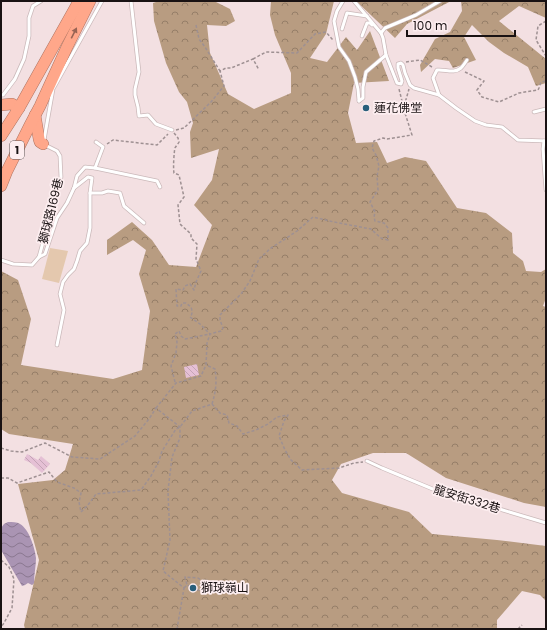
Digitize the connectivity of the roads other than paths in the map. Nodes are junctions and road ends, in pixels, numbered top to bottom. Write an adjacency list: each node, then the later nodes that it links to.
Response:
1 (41, 1): 16 (lane)
2 (79, 1): 18 (highway)
3 (90, 1): 20 (highway, one-way to 3)
4 (102, 1): 25 (lane)
5 (131, 1): 21 (lane)
6 (343, 1): 13 (lane)
7 (354, 1): 9 (lane)
8 (440, 1): 11 (lane)
9 (367, 16): 10 (lane); 11 (lane)
10 (342, 29)
11 (381, 33): 12 (lane); 13 (lane)
12 (362, 36)
13 (386, 55): 15 (lane)
14 (467, 60): 15 (lane)
15 (439, 95): 23 (lane)
16 (3, 101): 18 (highway)
17 (546, 109): 19 (lane)
18 (17, 112): 20 (highway); 22 (highway, 1)
19 (534, 112)
20 (35, 115): 25 (highway); 27 (highway, 1)
21 (172, 130)
22 (1, 136)
23 (545, 141): 30 (lane)
24 (96, 142): 26 (lane)
25 (43, 144): 33 (lane, 獅球路169巷)
26 (95, 168): 28 (lane); 29 (lane)
27 (1, 186)
28 (160, 187)
29 (74, 188): 31 (lane); 33 (lane)
30 (546, 190)
31 (90, 192): 32 (lane); 35 (lane)
32 (144, 223)
33 (39, 257): 34 (lane, 獅球路169巷)
34 (1, 260)
35 (57, 345)
36 (367, 461): 37 (lane, 龍安街332巷)
37 (546, 522)

